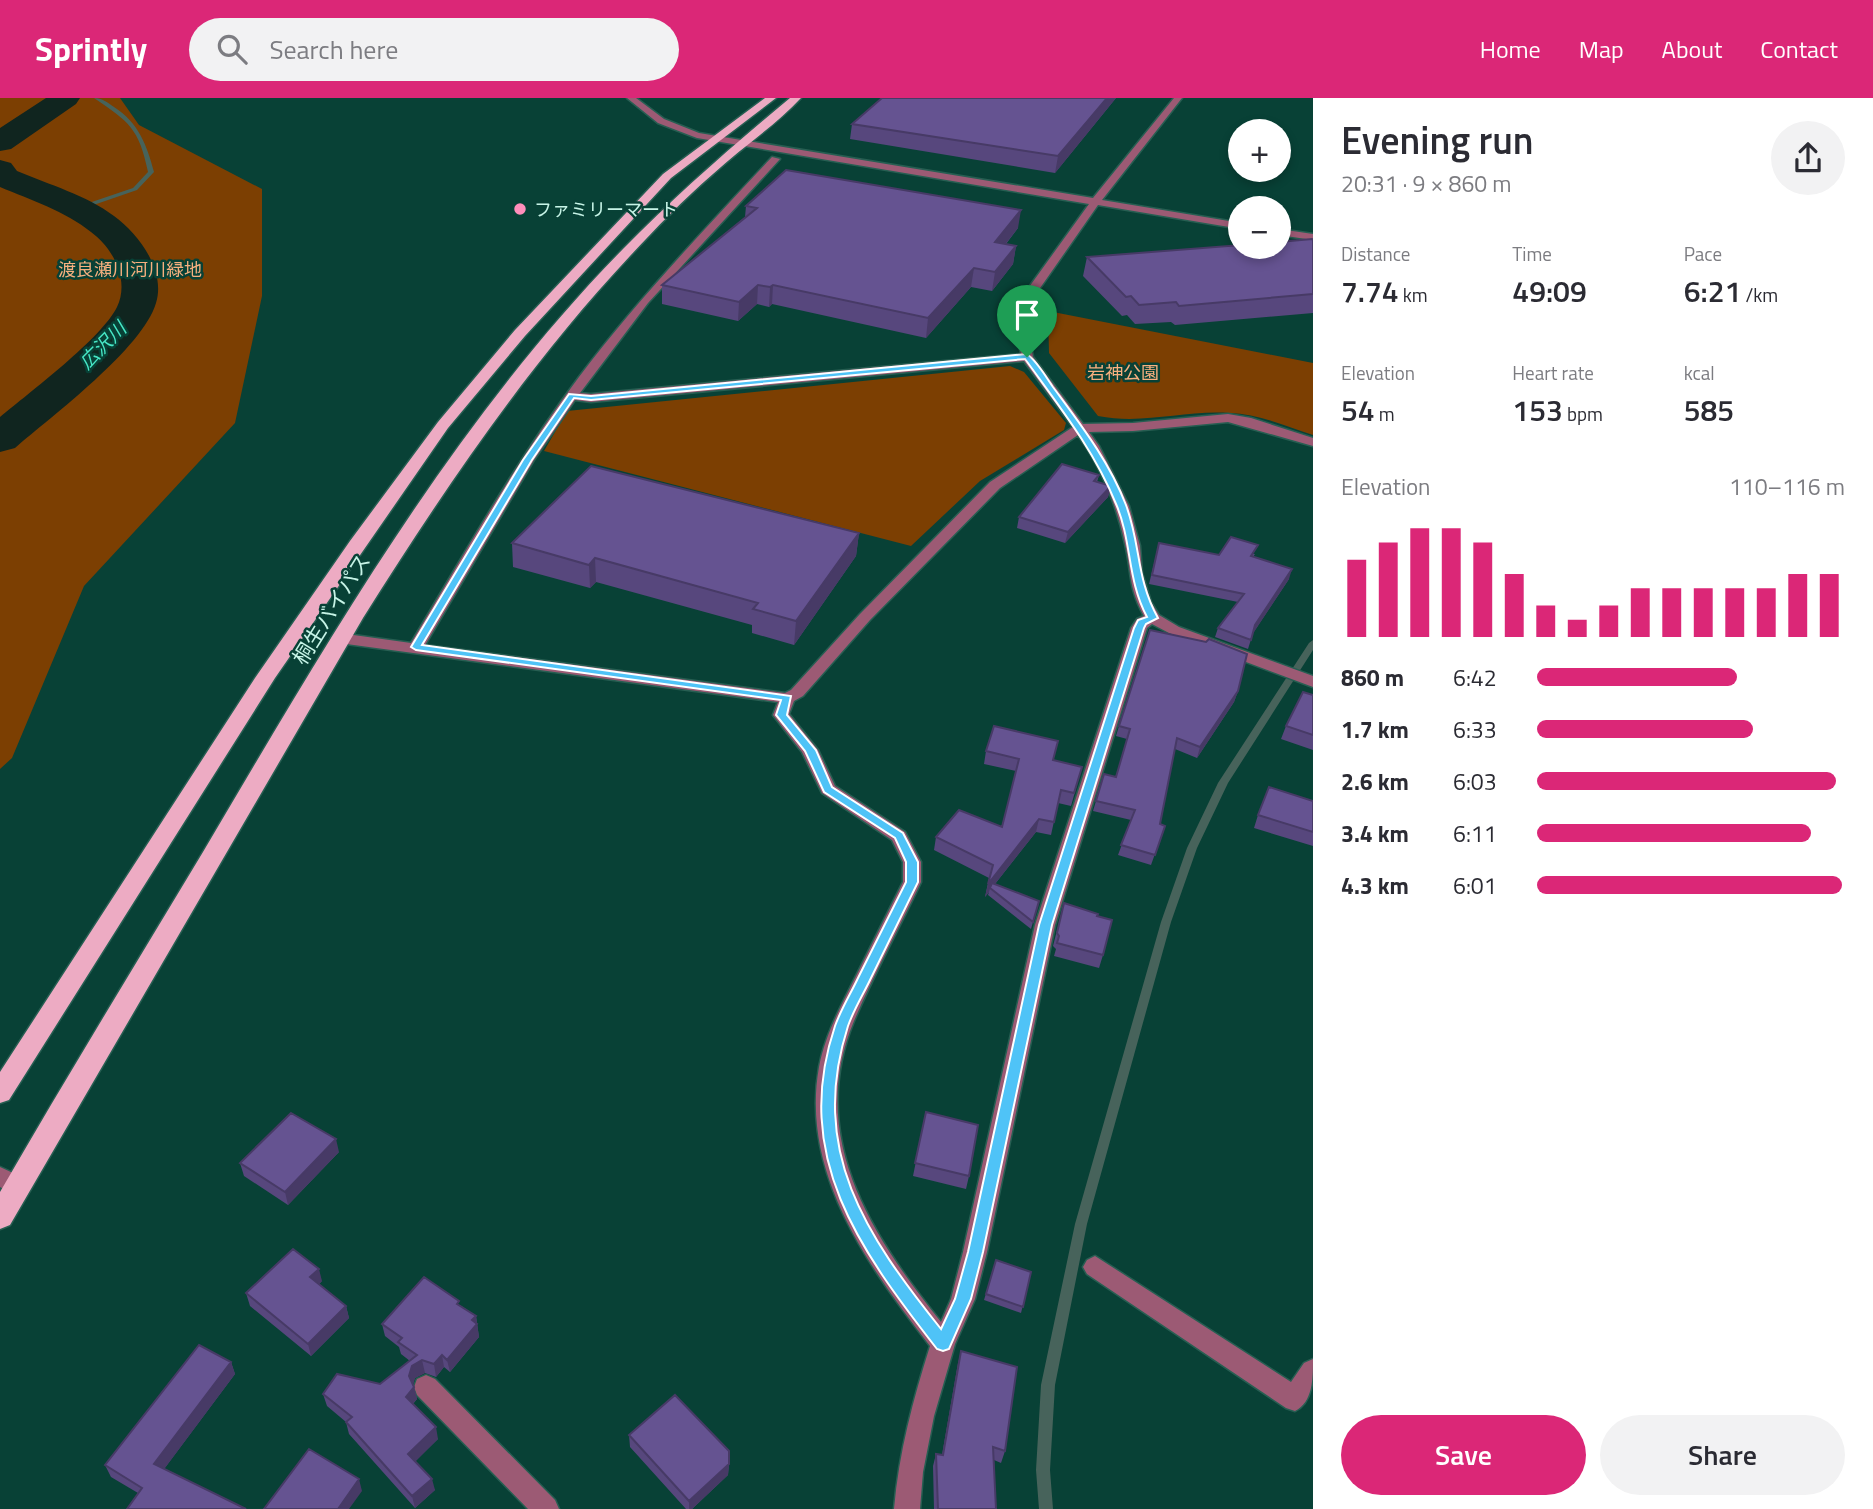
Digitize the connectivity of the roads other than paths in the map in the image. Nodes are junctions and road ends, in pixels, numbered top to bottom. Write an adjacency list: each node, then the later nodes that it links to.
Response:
1 (631, 98): 5 (street)
2 (771, 98): 5 (highway, 桐生バイパス)
3 (796, 98): 6 (highway, 桐生バイパス)
4 (1178, 98): 8 (street)
5 (720, 137): 6 (street); 21 (highway, 桐生バイパス)
6 (742, 142): 8 (street); 17 (highway, 桐生バイパス)
7 (775, 159): 13 (street)
8 (1096, 202): 9 (street); 12 (street)
9 (1228, 224)
10 (1291, 234): 11 (street)
11 (1313, 237)
12 (1027, 357): 13 (street); 14 (street)
13 (572, 396): 18 (street)
14 (1080, 428): 15 (street); 16 (street); 20 (street)
15 (1313, 442)
16 (1153, 618): 19 (street); 25 (street)
17 (339, 638): 18 (street); 22 (highway, 桐生バイパス)
18 (416, 647): 20 (street)
19 (1310, 680)
20 (788, 698): 25 (street)
21 (0, 1093)
22 (9, 1181): 23 (highway, 桐生バイパス)
23 (0, 1217)
24 (1095, 1267): 26 (street)
25 (943, 1343): 29 (street)
26 (1313, 1371)
27 (426, 1387): 28 (street)
28 (545, 1509)
29 (907, 1509)

